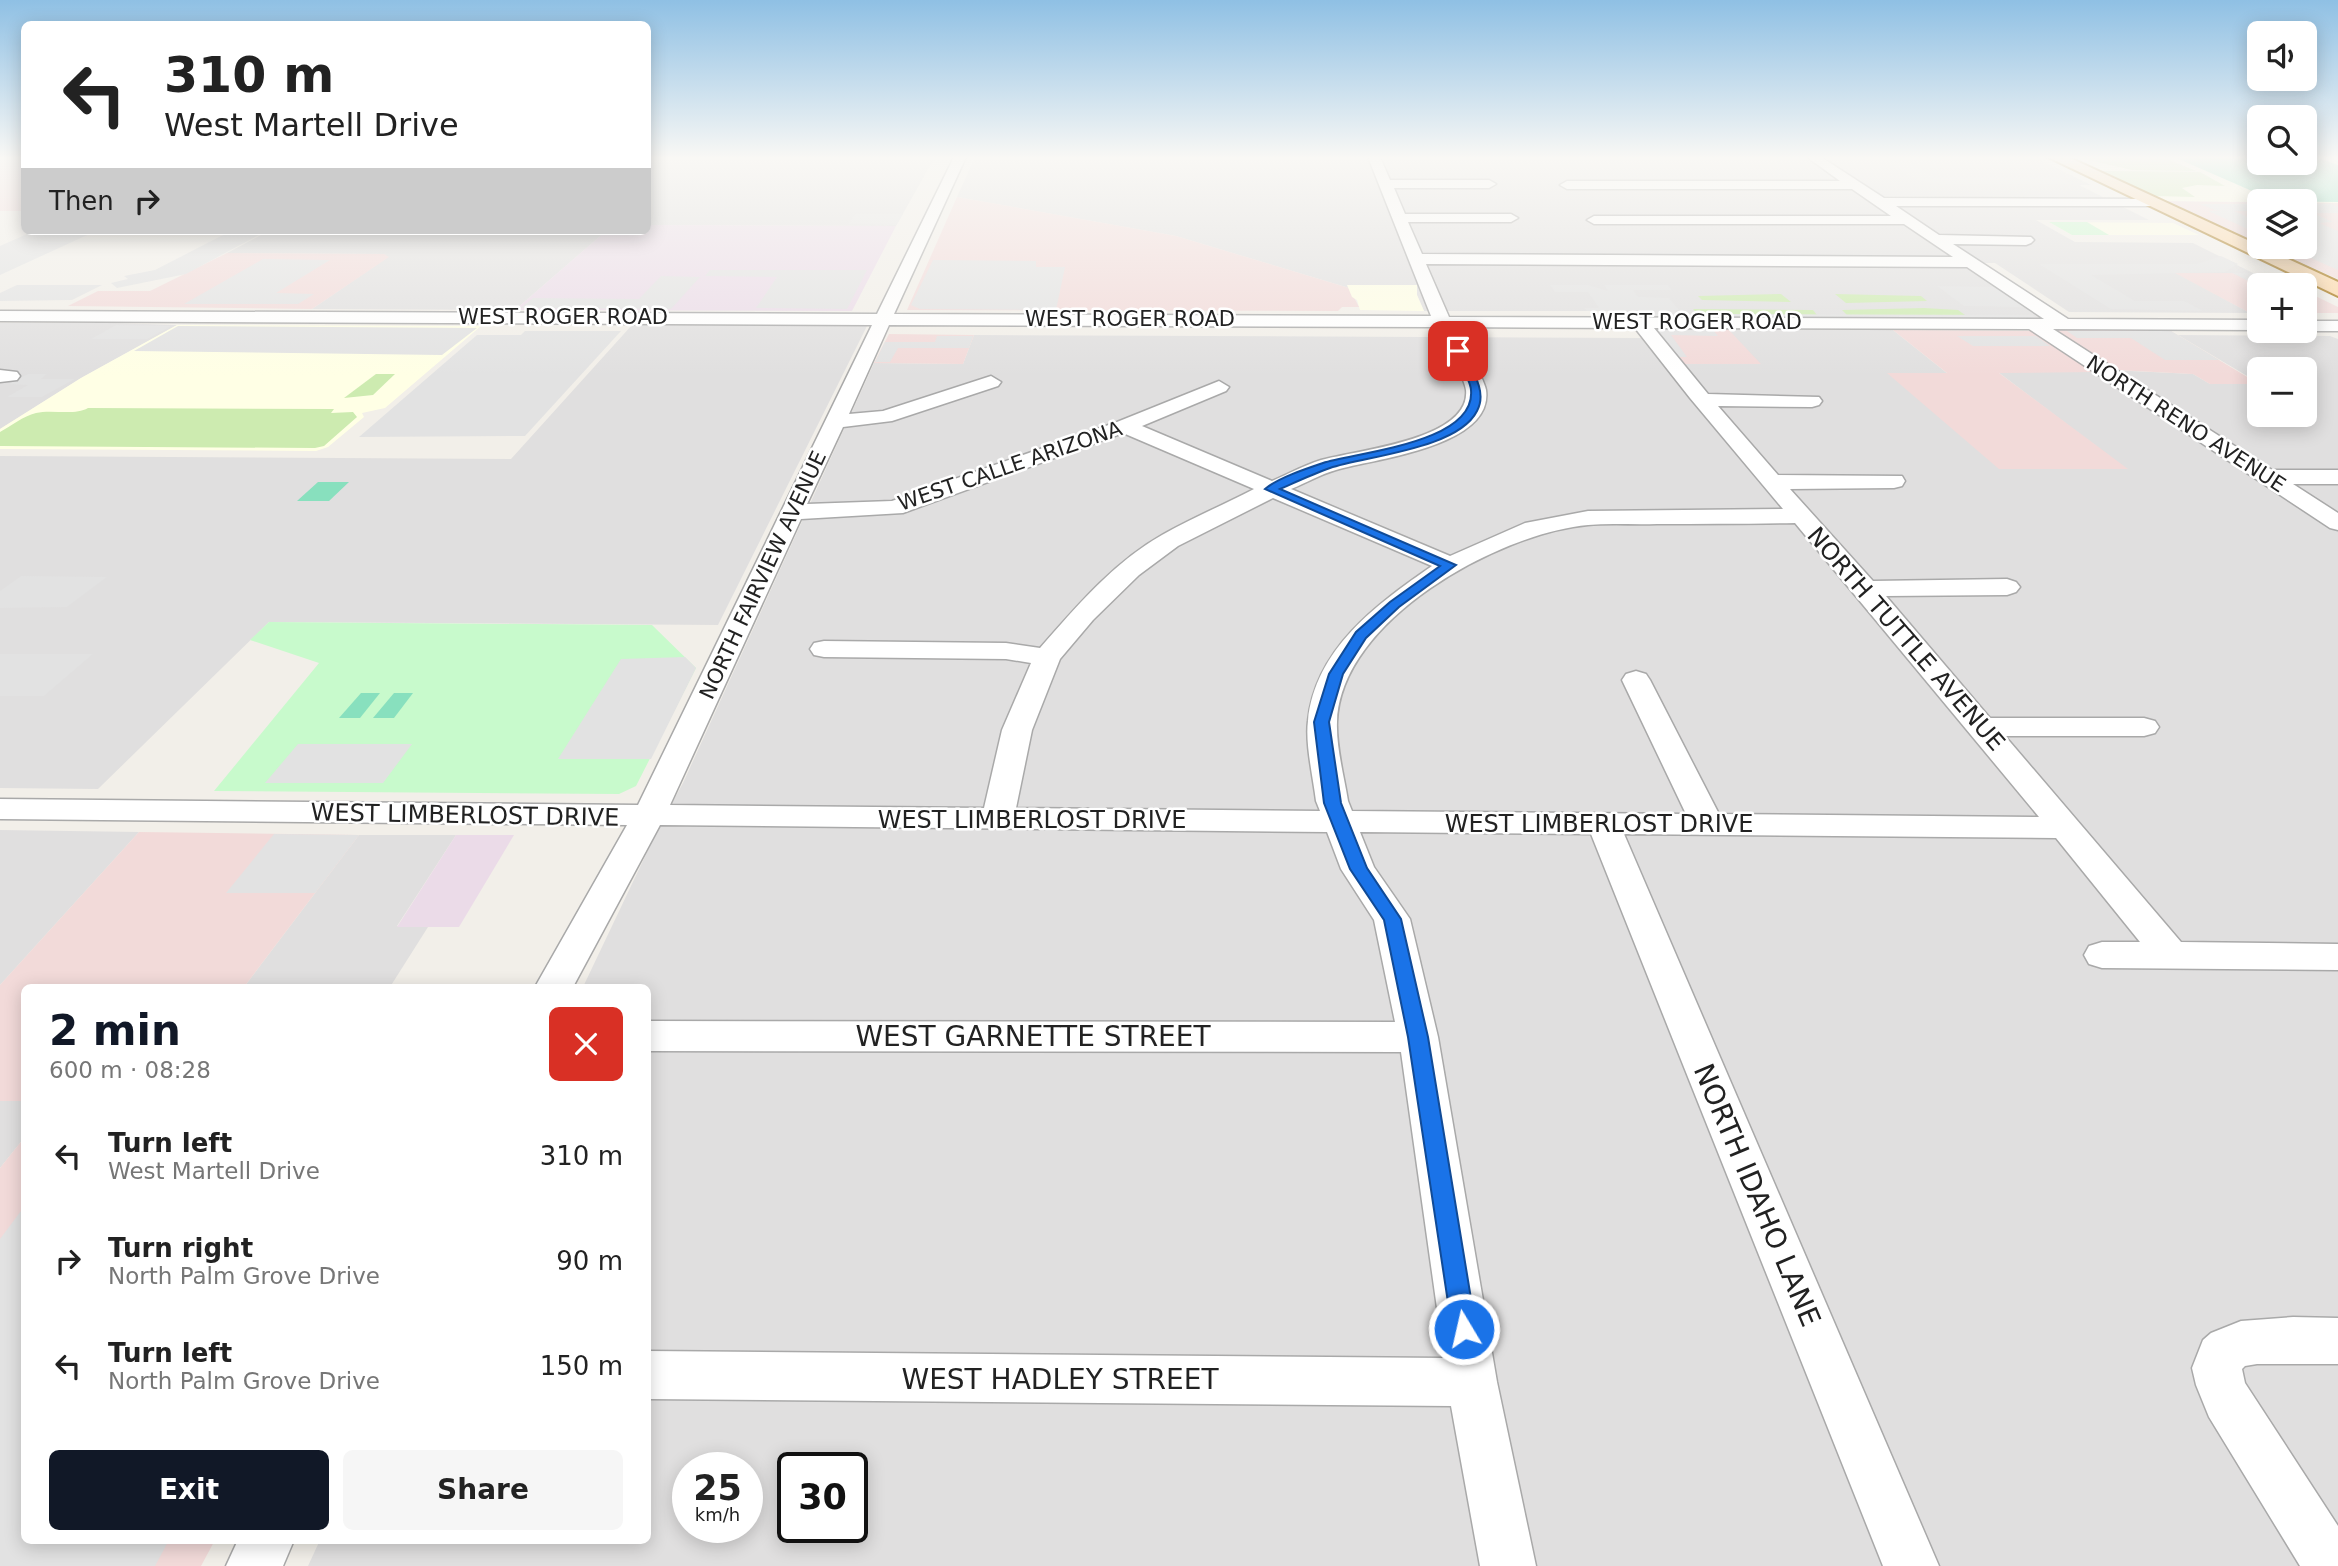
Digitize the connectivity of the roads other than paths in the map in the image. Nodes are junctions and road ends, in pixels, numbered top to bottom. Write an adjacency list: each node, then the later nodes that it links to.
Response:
1 (925, 230): 11 (street, NORTH FAIRVIEW AVENUE)
2 (1405, 230): 7 (street)
3 (1926, 230): 5 (street)
4 (2211, 230): 9 (main road)
5 (1939, 239): 6 (street); 8 (street)
6 (2026, 240)
7 (1417, 259): 8 (street); 17 (street)
8 (1974, 262): 13 (street)
9 (2338, 290)
10 (0, 316): 11 (street, WEST ROGER ROAD)
11 (879, 325): 17 (street, WEST ROGER ROAD); 23 (street, NORTH FAIRVIEW AVENUE)
12 (2034, 325): 13 (street, WEST ROGER ROAD); 18 (street, WEST ROGER ROAD); 27 (street, NORTH RENO AVENUE)
13 (2066, 325): 14 (street, WEST ROGER ROAD)
14 (2247, 326)
15 (2317, 326): 16 (street)
16 (2338, 326)
17 (1446, 328): 18 (street, WEST ROGER ROAD); 24 (street)
18 (1645, 329): 21 (street, NORTH TUTTLE AVENUE)
19 (991, 383): 23 (street)
20 (1219, 387): 25 (street, WEST CALLE ARIZONA)
21 (1704, 400): 22 (street); 30 (street, NORTH TUTTLE AVENUE)
22 (1812, 401)
23 (835, 421): 32 (street, NORTH FAIRVIEW AVENUE)
24 (1458, 424): 26 (street); 31 (street)
25 (1124, 426): 31 (street); 32 (street, WEST CALLE ARIZONA)
26 (1488, 430)
27 (2267, 477): 28 (street); 34 (street, NORTH RENO AVENUE)
28 (2338, 477)
29 (1894, 481): 30 (street)
30 (1773, 482): 33 (street, NORTH TUTTLE AVENUE)
31 (1270, 489): 35 (street); 39 (street)
32 (794, 512): 44 (street, NORTH FAIRVIEW AVENUE)
33 (1801, 516): 35 (street); 37 (street, NORTH TUTTLE AVENUE)
34 (2338, 523)
35 (1450, 565): 46 (street)
36 (2007, 587): 37 (street)
37 (1865, 589): 41 (street, NORTH TUTTLE AVENUE)
38 (824, 649): 39 (street)
39 (1047, 657): 45 (street)
40 (1636, 680): 48 (street)
41 (1983, 727): 42 (street); 49 (street, NORTH TUTTLE AVENUE)
42 (2144, 727)
43 (0, 809): 44 (street, WEST LIMBERLOST DRIVE)
44 (648, 817): 45 (street, WEST LIMBERLOST DRIVE); 53 (street, NORTH FAIRVIEW AVENUE)
45 (999, 819): 46 (street, WEST LIMBERLOST DRIVE)
46 (1342, 822): 47 (street, WEST LIMBERLOST DRIVE); 55 (street)
47 (1603, 824): 48 (street, WEST LIMBERLOST DRIVE); 62 (street, NORTH IDAHO LANE)
48 (1708, 825): 49 (street, WEST LIMBERLOST DRIVE)
49 (2065, 828): 51 (street, NORTH TUTTLE AVENUE)
50 (2102, 955): 51 (street)
51 (2171, 955): 52 (street)
52 (2338, 957)
53 (556, 984)
54 (651, 1036): 55 (street, WEST GARNETTE STREET)
55 (1418, 1037): 58 (street)
56 (2338, 1341): 63 (street)
57 (651, 1375): 58 (street, WEST HADLEY STREET)
58 (1472, 1382): 61 (street)
59 (265, 1544): 60 (street)
60 (254, 1566)
61 (1508, 1566)
62 (1911, 1566)
63 (2332, 1566)

